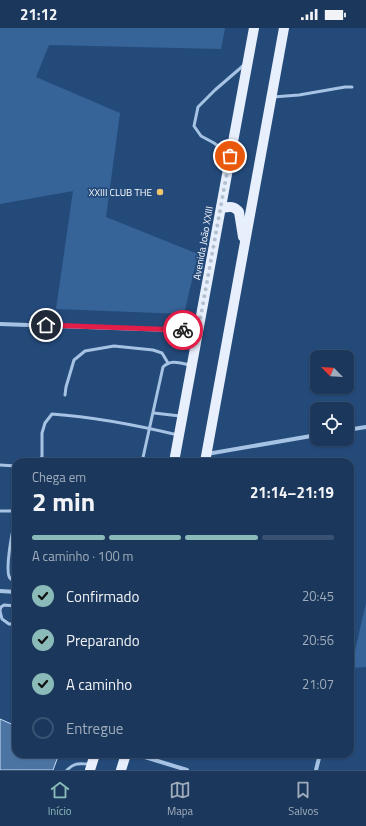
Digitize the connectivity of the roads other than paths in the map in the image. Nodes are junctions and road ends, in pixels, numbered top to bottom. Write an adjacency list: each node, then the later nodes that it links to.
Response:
1 (254, 28): 3 (main road, Avenida João XXIII)
2 (284, 28): 5 (main road)
3 (248, 61): 6 (main road, Avenida João XXIII); 6 (lane)
4 (352, 87): 5 (lane)
5 (271, 97): 8 (main road)
6 (230, 156): 7 (main road, Avenida João XXIII)
7 (221, 208): 8 (main road); 10 (main road, Avenida João XXIII)
8 (244, 245): 24 (main road)
9 (0, 324): 10 (street)
10 (198, 331): 12 (main road, Avenida João XXIII)
11 (168, 363): 12 (lane); 13 (lane); 14 (lane)
12 (192, 365): 15 (main road, Avenida João XXIII)
13 (65, 395)
14 (154, 413): 15 (lane); 17 (lane)
15 (182, 416): 19 (main road, Avenida João XXIII)
16 (366, 427): 18 (street)
17 (149, 428): 19 (lane); 21 (lane); 22 (lane)
18 (354, 429)
19 (179, 435): 23 (main road, Avenida João XXIII)
20 (310, 436): 24 (street)
21 (40, 458)
22 (143, 458)
23 (175, 458)
24 (206, 458)
25 (0, 465): 26 (lane)
26 (12, 466)
27 (0, 511): 28 (lane)
28 (12, 511)
29 (12, 536): 30 (lane)
30 (12, 580)
31 (0, 592): 32 (street)
32 (12, 592)
33 (12, 606): 34 (lane)
34 (0, 611): 35 (lane)
35 (12, 624)
36 (125, 758): 41 (main road)
37 (148, 758): 42 (street)
38 (319, 758): 43 (street)
39 (90, 767): 40 (lane)
40 (67, 770)
41 (121, 770)
42 (187, 770)
43 (316, 770)

